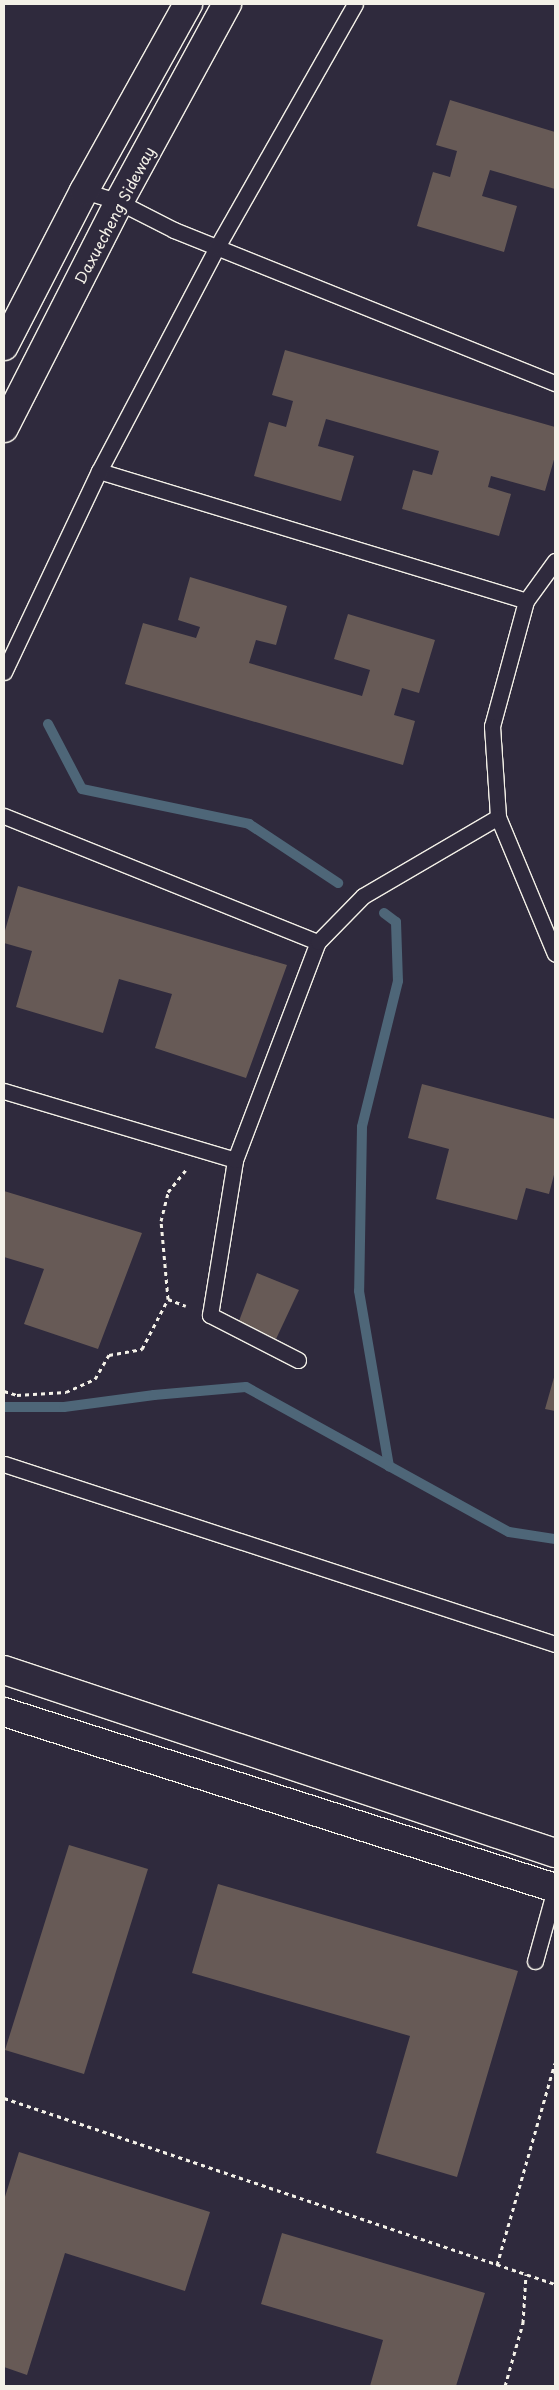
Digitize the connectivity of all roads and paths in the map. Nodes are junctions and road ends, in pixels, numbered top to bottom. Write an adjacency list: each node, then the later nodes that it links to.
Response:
1 (188, 4): 4 (street)
2 (227, 4): 5 (street, Daxuecheng Sideway)
3 (355, 4): 6 (lane)
4 (84, 191): 5 (lane); 7 (street)
5 (119, 202): 6 (lane); 9 (street, Daxuecheng Sideway)
6 (217, 247): 8 (lane); 10 (lane)
7 (4, 346)
8 (555, 383)
9 (4, 428)
10 (99, 471): 12 (lane); 13 (lane)
11 (555, 561): 12 (lane)
12 (526, 601): 15 (lane)
13 (4, 672)
14 (4, 816): 16 (lane)
15 (498, 817): 16 (lane); 17 (lane)
16 (318, 942): 20 (lane)
17 (555, 954)
18 (4, 1091): 19 (lane)
19 (202, 1150): 20 (lane); 22 (path)
20 (235, 1160): 21 (lane)
21 (298, 1360)
22 (4, 1391)
23 (4, 1464): 24 (lane)
24 (555, 1644)
25 (4, 1670): 27 (street)
26 (4, 1712): 28 (street)
27 (555, 1853)
28 (555, 1888): 29 (lane)
29 (535, 1961)
30 (555, 2063): 32 (path)
31 (4, 2098): 32 (path)
32 (497, 2265): 33 (path)
33 (526, 2274): 34 (path); 35 (path)
34 (555, 2284)
35 (505, 2386)

